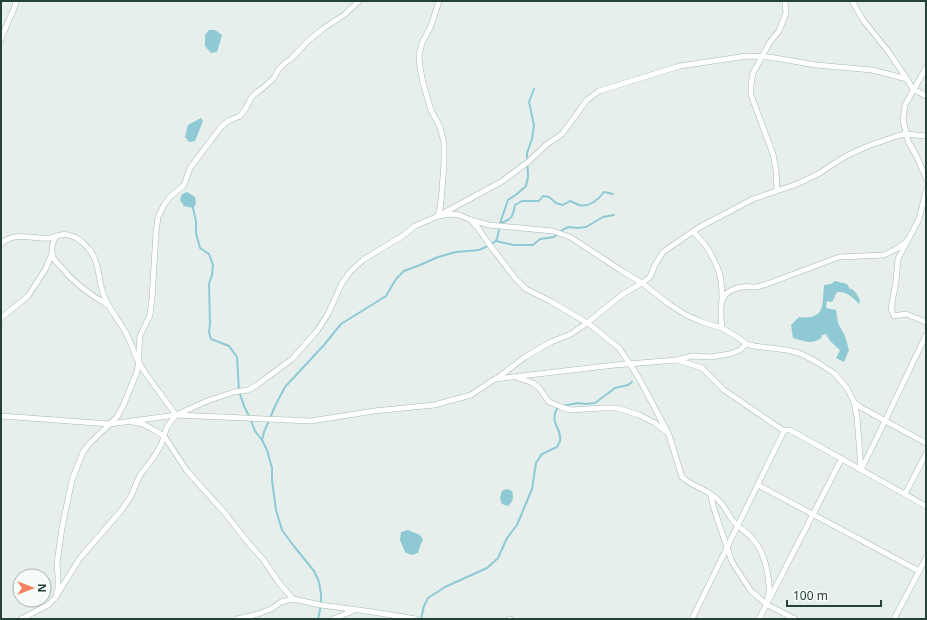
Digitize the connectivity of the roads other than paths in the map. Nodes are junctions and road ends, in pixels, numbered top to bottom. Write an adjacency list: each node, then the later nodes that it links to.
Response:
1 (16, 1): 6 (street)
2 (359, 1): 36 (street)
3 (439, 1): 17 (street)
4 (784, 1): 7 (street)
5 (852, 1): 9 (street)
6 (1, 40)
7 (761, 57): 9 (street); 16 (street); 17 (street)
8 (926, 68): 10 (street)
9 (907, 79): 10 (street)
10 (914, 89): 11 (street); 12 (street)
11 (926, 96)
12 (906, 134): 13 (street); 14 (street); 16 (street)
13 (926, 136)
14 (926, 178)
15 (926, 190): 18 (street)
16 (777, 191): 21 (street)
17 (438, 216): 19 (street); 41 (street)
18 (919, 219): 20 (street); 23 (street)
19 (471, 220): 26 (street); 31 (street)
20 (926, 221)
21 (692, 232): 26 (street); 27 (street)
22 (56, 236): 24 (street); 25 (street); 28 (street)
23 (908, 240): 27 (street); 30 (street)
24 (1, 244)
25 (52, 253): 28 (street); 29 (street)
26 (642, 283): 31 (street); 32 (street)
27 (722, 301): 32 (street)
28 (109, 306): 36 (street)
29 (1, 318)
30 (926, 322)
31 (587, 323): 37 (street); 39 (street)
32 (722, 328): 34 (street)
33 (926, 335): 44 (street)
34 (746, 344): 35 (street); 40 (street)
35 (676, 360): 37 (street); 46 (street)
36 (139, 362): 41 (street); 45 (street)
37 (630, 364): 38 (street); 47 (street)
38 (517, 377): 39 (street); 47 (street)
39 (495, 379): 41 (street)
40 (854, 402): 44 (street); 52 (street)
41 (176, 415): 43 (street); 48 (street)
42 (1, 416): 45 (street)
43 (129, 421): 45 (street); 48 (street)
44 (885, 421): 49 (street); 52 (street)
45 (110, 424): 62 (street)
46 (784, 431): 51 (street); 53 (street)
47 (669, 435): 55 (street)
48 (164, 436): 62 (street); 63 (street)
49 (926, 443)
50 (926, 454): 54 (street)
51 (842, 460): 52 (street); 57 (street)
52 (861, 470): 54 (street)
53 (758, 485): 57 (street); 58 (street)
54 (905, 494): 56 (street)
55 (711, 495): 58 (street); 59 (street)
56 (926, 506)
57 (813, 514): 61 (street); 64 (street)
58 (738, 526): 59 (street); 64 (street)
59 (727, 548): 64 (street); 70 (street)
60 (926, 558): 61 (street)
61 (919, 571): 73 (street)
62 (55, 598): 66 (street)
63 (293, 599): 65 (street); 67 (street)
64 (766, 604): 71 (street); 72 (street)
65 (356, 610): 68 (street); 69 (street)
66 (21, 619)
67 (237, 619)
68 (333, 619)
69 (416, 619)
70 (692, 619)
71 (759, 619)
72 (795, 619)
73 (894, 619)

